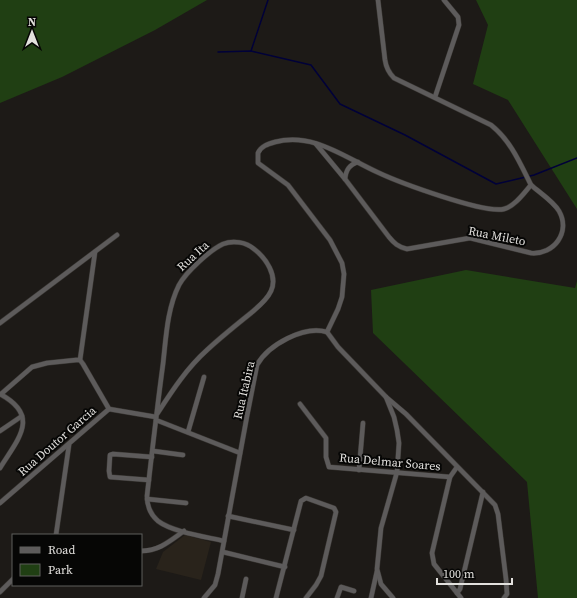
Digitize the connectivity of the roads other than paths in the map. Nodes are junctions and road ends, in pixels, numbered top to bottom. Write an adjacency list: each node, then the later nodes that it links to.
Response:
1 (378, 0): 3 (street)
2 (444, 0): 3 (street)
3 (435, 98): 7 (street)
4 (315, 143): 5 (street); 6 (street, Rua Mileto); 11 (street)
5 (358, 162): 6 (street); 7 (street)
6 (345, 179): 7 (street, Rua Mileto)
7 (531, 185)
8 (117, 235): 9 (street)
9 (95, 252): 10 (street); 12 (street)
10 (0, 323)
11 (327, 332): 15 (street); 24 (street, Rua Itabira)
12 (80, 360): 14 (street); 17 (street)
13 (204, 376): 22 (street)
14 (0, 394): 18 (street)
15 (386, 397): 27 (street); 30 (street)
16 (300, 404): 29 (street, Rua Delmar Soares)
17 (109, 410): 19 (street); 23 (street, Rua Doutor Garcia)
18 (22, 416): 21 (street); 28 (street)
19 (156, 417): 19 (street, Rua Ita); 22 (street); 25 (street, Rua Ita)
20 (363, 423): 29 (street)
21 (0, 431)
22 (188, 432): 24 (street)
23 (69, 445): 35 (street, Rua Doutor Garcia); 40 (street)
24 (240, 453): 37 (street, Rua Itabira)
25 (152, 454): 26 (street); 32 (street, Rua Ita); 32 (street)
26 (183, 455)
27 (457, 467): 31 (street); 33 (street)
28 (0, 468)
29 (359, 470): 30 (street, Rua Delmar Soares)
30 (397, 472): 31 (street, Rua Delmar Soares); 45 (street)
31 (450, 477): 50 (street)
32 (149, 480): 34 (street, Rua Ita)
33 (483, 492): 50 (street); 59 (street)
34 (147, 499): 36 (street); 39 (street, Rua Ita)
35 (0, 503)
36 (186, 503)
37 (228, 516): 38 (street); 41 (street, Rua Itabira)
38 (294, 530): 44 (street); 54 (street)
39 (184, 531): 41 (street, Rua Ita); 42 (street)
40 (56, 534)
41 (224, 541): 43 (street, Rua Itabira)
42 (142, 551)
43 (222, 552): 44 (street); 51 (street, Rua Itabira)
44 (285, 567): 53 (street)
45 (377, 569): 56 (street); 57 (street)
46 (12, 579): 49 (street)
47 (246, 579): 52 (street)
48 (354, 591): 55 (street)
49 (0, 592)
50 (457, 593): 58 (street)
51 (204, 598)
52 (242, 598)
53 (276, 598)
54 (306, 598)
55 (337, 598)
56 (371, 598)
57 (393, 598)
58 (461, 598)
59 (504, 598)

